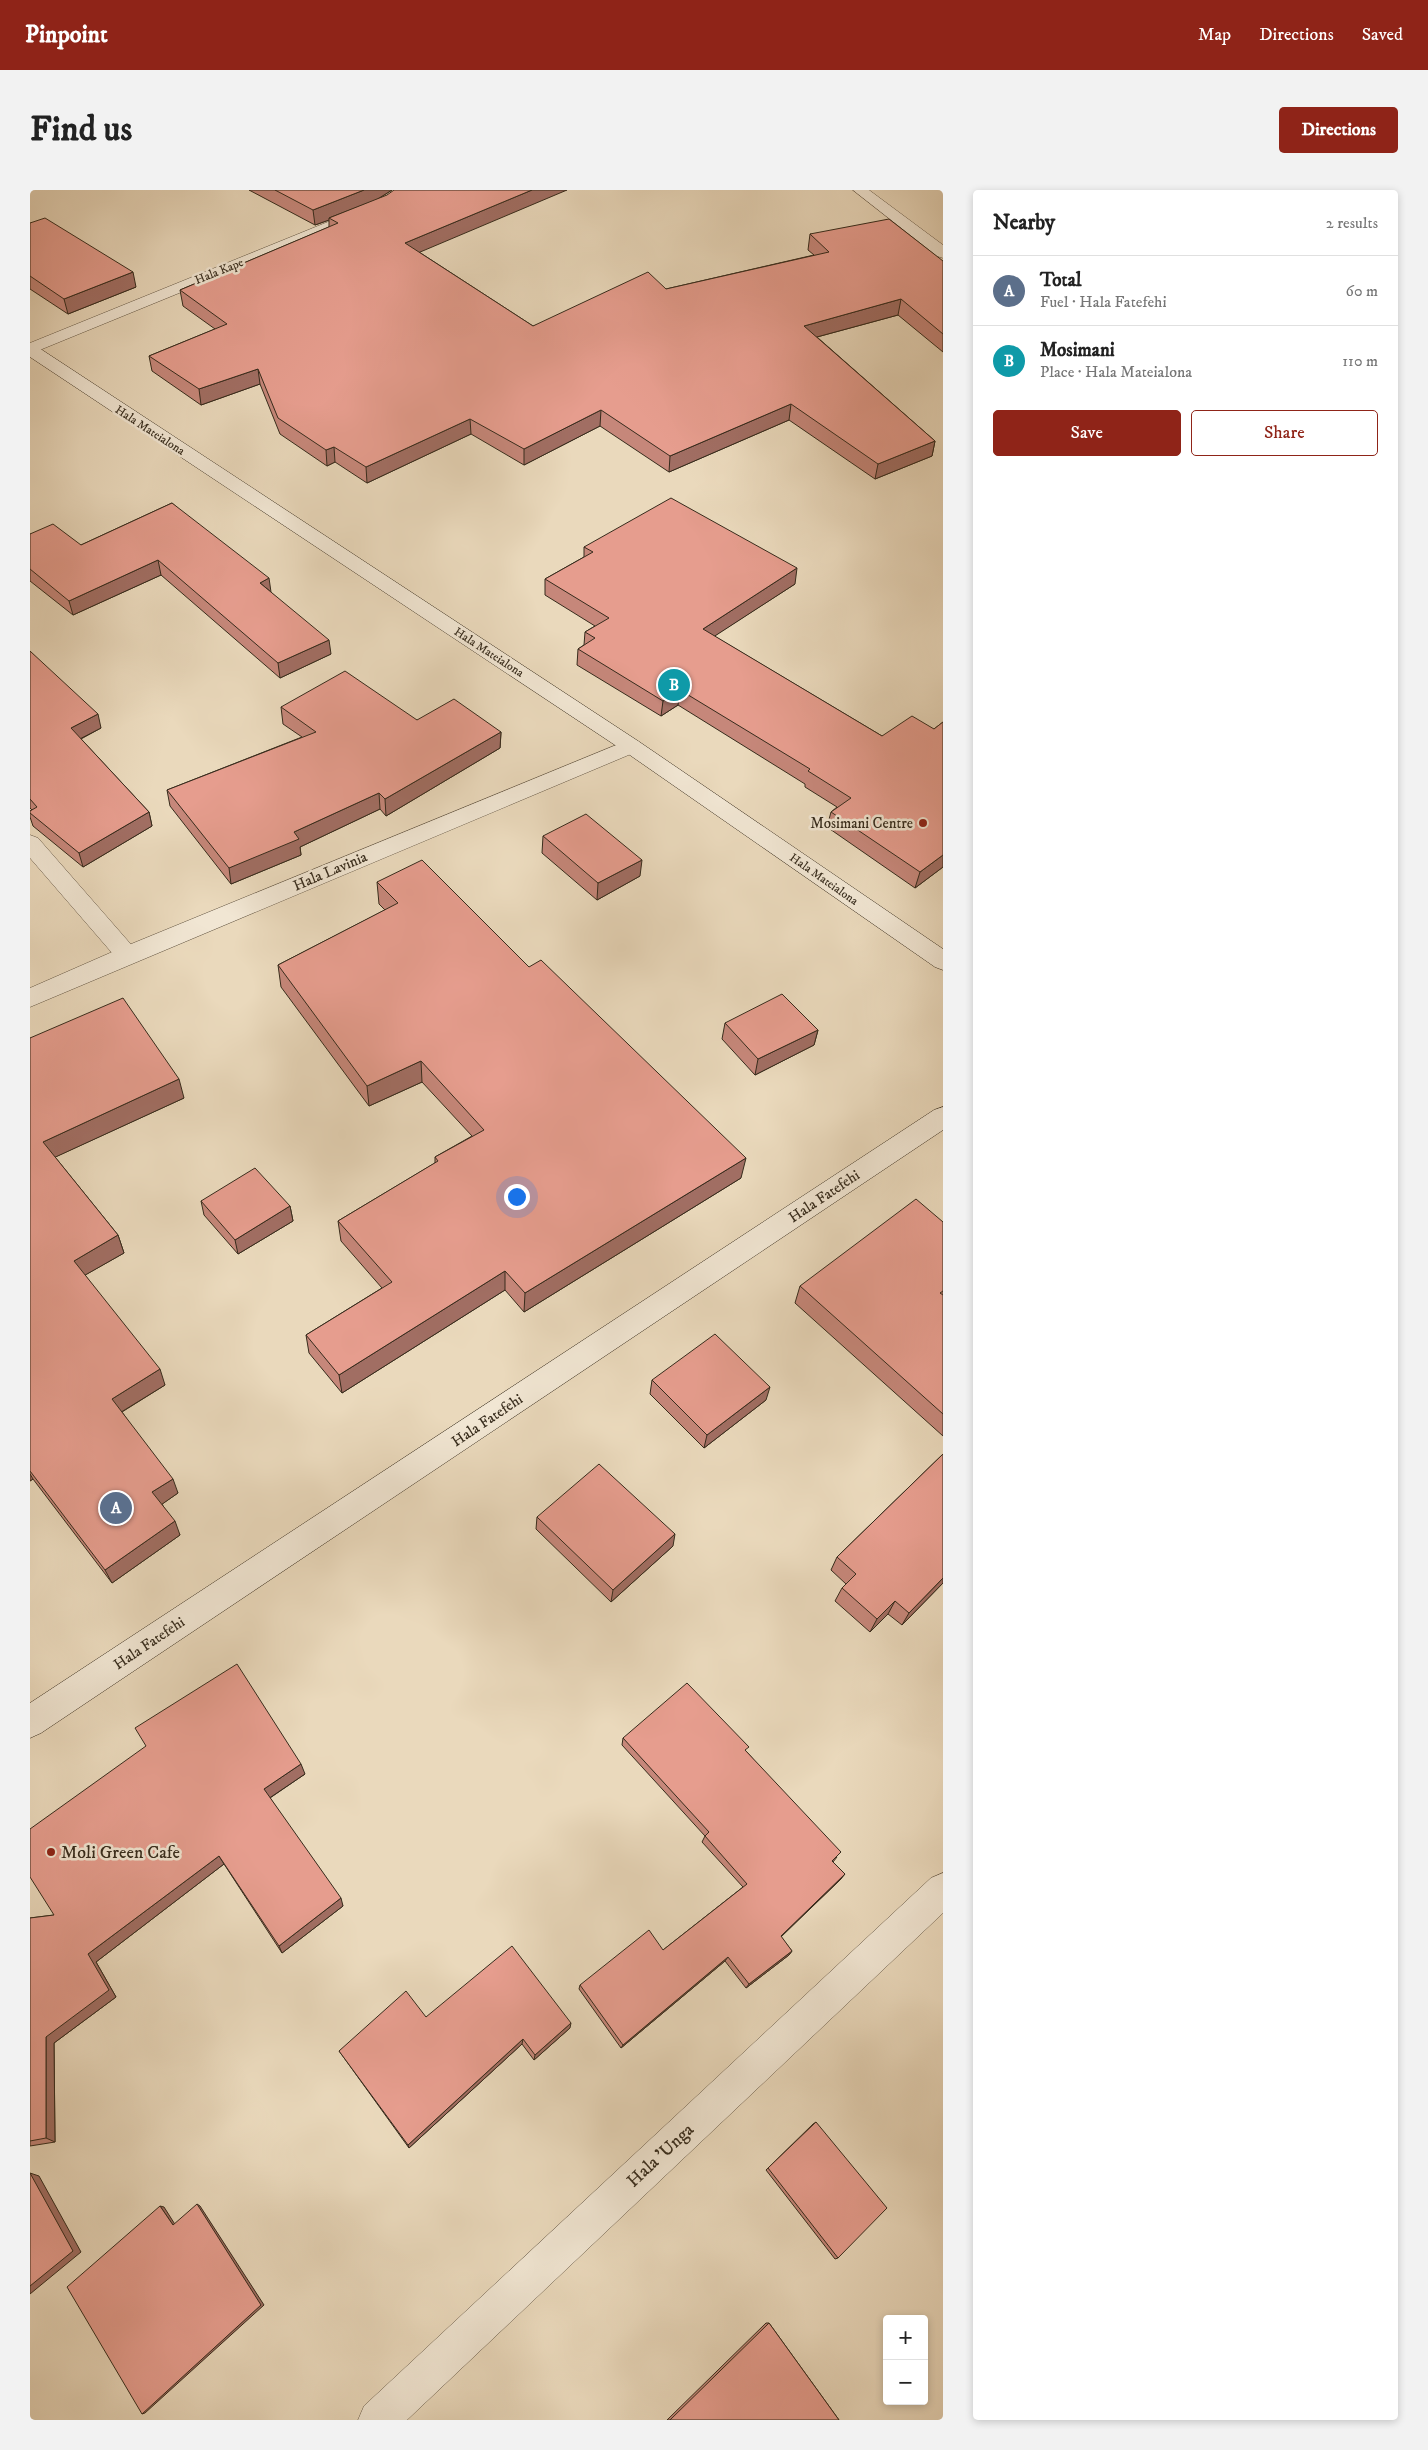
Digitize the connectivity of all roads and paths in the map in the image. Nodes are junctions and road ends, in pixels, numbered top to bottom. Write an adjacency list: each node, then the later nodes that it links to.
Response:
1 (407, 190): 4 (main road, Hala Kape)
2 (860, 190): 3 (main road)
3 (943, 253)
4 (30, 350): 5 (main road, Hala Mateialona)
5 (631, 746): 7 (main road, Hala Lavinia); 8 (main road, Hala Mateialona)
6 (30, 843): 7 (main road)
7 (127, 955): 9 (main road, Hala Lavinia)
8 (943, 961)
9 (30, 998)
10 (943, 1117): 11 (main road, Hala Fatefehi)
11 (30, 1722)
12 (943, 1890): 13 (main road, Hala 'Unga)
13 (378, 2420)

